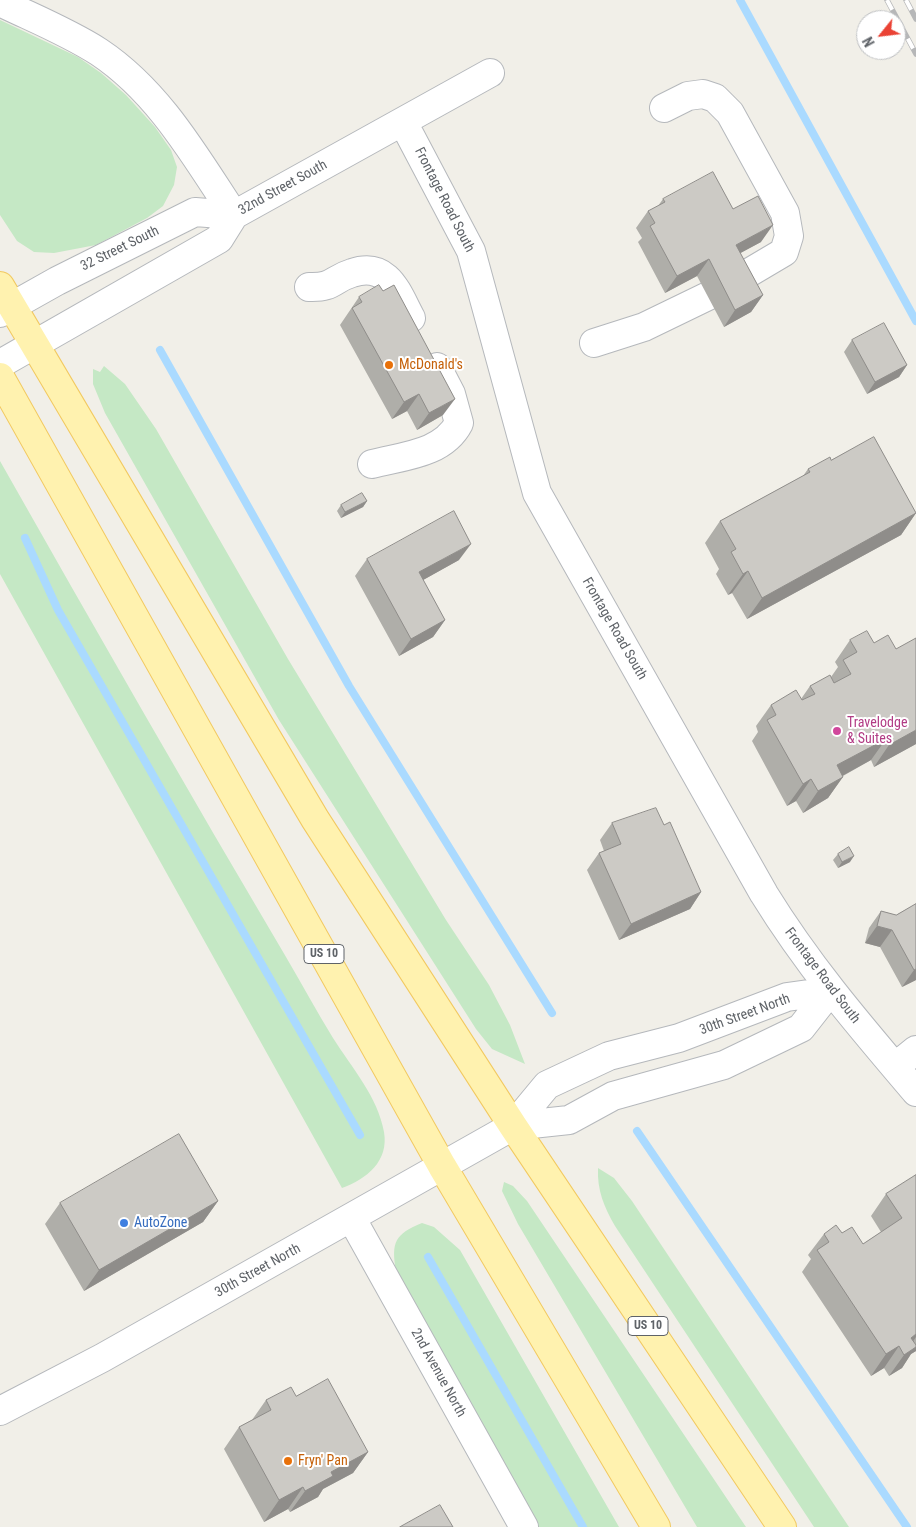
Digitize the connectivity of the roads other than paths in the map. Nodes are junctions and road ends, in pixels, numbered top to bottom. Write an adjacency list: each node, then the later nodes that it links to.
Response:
1 (0, 2): 5 (street)
2 (490, 73): 4 (street, 32nd Street South)
3 (664, 108): 6 (street)
4 (403, 122): 5 (street, 32nd Street South); 15 (street, Frontage Road South)
5 (234, 215): 9 (street, 32 Street South); 11 (street, 32nd Street South)
6 (735, 282)
7 (309, 287): 14 (street)
8 (708, 296): 10 (street)
9 (4, 302): 11 (main road, US 10)
10 (594, 343)
11 (34, 345): 12 (street, 32nd Street South); 19 (main road, US 10)
12 (0, 364)
13 (0, 377): 20 (main road, US 10)
14 (372, 464)
15 (830, 991): 17 (street, Frontage Road South); 19 (street, 30th Street North); 19 (street, 30th Street North)
16 (916, 1050): 17 (street)
17 (895, 1067): 18 (street, Frontage Road South)
18 (916, 1092)
19 (513, 1126): 20 (street, 30th Street North); 25 (main road, US 10)
20 (442, 1166): 21 (street, 30th Street North); 24 (main road, US 10)
21 (352, 1218): 22 (street, 30th Street North); 23 (street, 2nd Avenue North)
22 (0, 1411)
23 (524, 1527)
24 (656, 1527)
25 (782, 1527)

